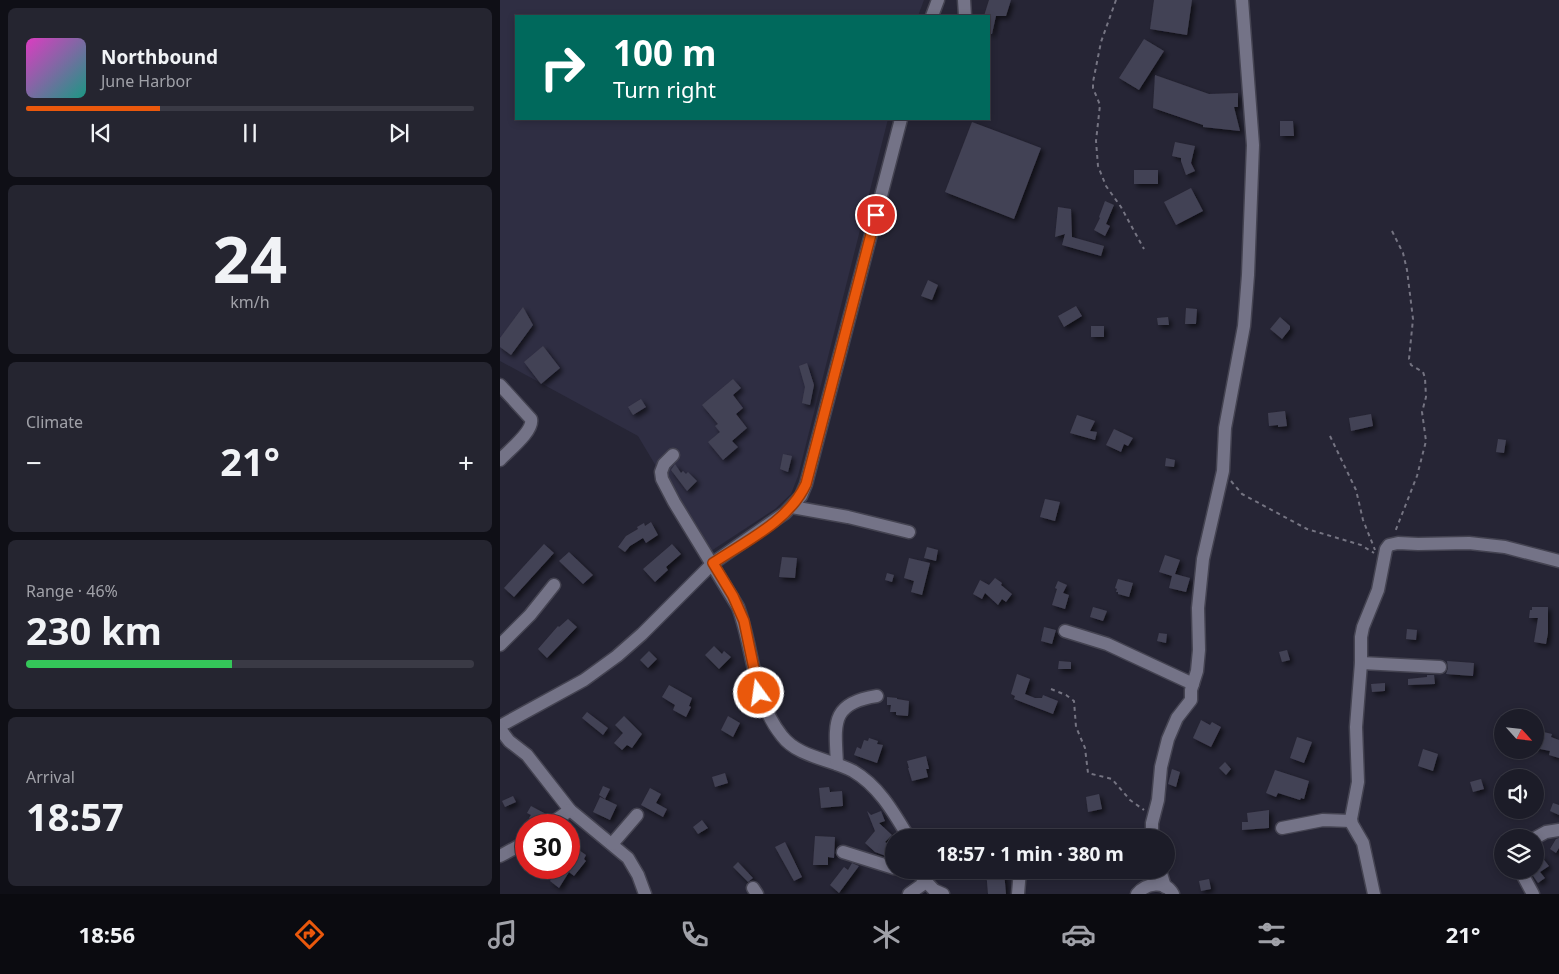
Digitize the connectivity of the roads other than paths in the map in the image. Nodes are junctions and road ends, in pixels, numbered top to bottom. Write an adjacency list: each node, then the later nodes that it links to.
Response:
1 (938, 0): 4 (street)
2 (964, 0): 5 (street)
3 (1242, 0): 19 (street)
4 (932, 15)
5 (965, 15)
6 (901, 120): 10 (street)
7 (500, 384): 9 (street)
8 (673, 455): 13 (street)
9 (500, 460)
10 (792, 507): 11 (street); 13 (street)
11 (909, 532)
12 (1559, 562): 17 (street)
13 (713, 563): 21 (street); 22 (street)
14 (554, 585): 16 (street)
15 (1064, 631): 19 (street)
16 (500, 645)
17 (1361, 663): 18 (street); 26 (street)
18 (1440, 667)
19 (1193, 684): 29 (street)
20 (877, 696): 22 (street)
21 (500, 728): 23 (street)
22 (837, 764): 28 (street)
23 (570, 810): 24 (street); 32 (street)
24 (564, 814)
25 (637, 815): 32 (street)
26 (1351, 821): 27 (street); 48 (street)
27 (1282, 828)
28 (903, 829)
29 (1153, 829)
30 (1559, 830): 31 (street)
31 (1544, 833)
32 (612, 844): 43 (street)
33 (515, 848): 35 (street)
34 (843, 852): 36 (street)
35 (500, 856)
36 (885, 865)
37 (918, 879): 44 (street)
38 (924, 879): 45 (street)
39 (1019, 879): 46 (street)
40 (1164, 879): 42 (street)
41 (1525, 879): 49 (street)
42 (1169, 891): 47 (street)
43 (645, 894)
44 (909, 894)
45 (943, 894)
46 (1018, 894)
47 (1137, 894)
48 (1374, 894)
49 (1533, 894)

